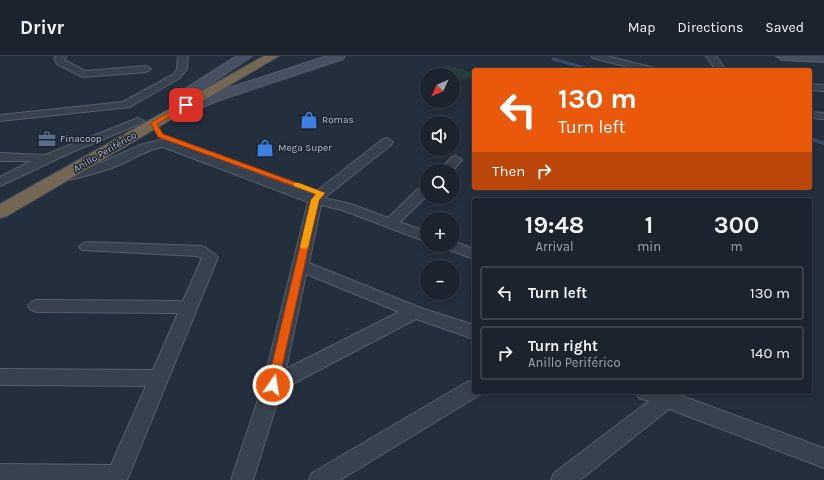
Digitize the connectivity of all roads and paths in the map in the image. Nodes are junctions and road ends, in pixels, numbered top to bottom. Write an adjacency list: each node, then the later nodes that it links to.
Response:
1 (61, 56): 13 (street)
2 (183, 56): 19 (street)
3 (246, 56): 16 (street)
4 (256, 56): 16 (highway, Anillo Periférico)
5 (273, 56): 20 (highway, Anillo Periférico)
6 (339, 56): 20 (street)
7 (596, 56): 11 (street)
8 (711, 56): 12 (street)
9 (782, 56): 10 (street)
10 (824, 58)
11 (643, 68)
12 (720, 68)
13 (146, 69)
14 (812, 87): 15 (street)
15 (824, 88)
16 (180, 98): 20 (highway, Anillo Periférico)
17 (812, 115): 18 (street)
18 (824, 116)
19 (0, 118)
20 (154, 129): 23 (street); 28 (street); 29 (highway, Anillo Periférico); 30 (highway, Anillo Periférico)
21 (388, 142): 28 (street)
22 (0, 157): 23 (street)
23 (44, 158): 26 (street)
24 (456, 160): 25 (street)
25 (452, 164)
26 (0, 182)
27 (420, 195): 31 (street)
28 (318, 196): 31 (street); 36 (street)
29 (0, 199)
30 (0, 212)
31 (391, 223): 32 (street)
32 (420, 234)
33 (87, 248): 38 (street)
34 (460, 249): 35 (street)
35 (472, 253)
36 (300, 265): 39 (street); 43 (street)
37 (36, 306): 38 (street)
38 (189, 307): 42 (street)
39 (414, 312): 40 (street); 43 (street)
40 (472, 331)
41 (0, 377): 42 (street)
42 (159, 378): 49 (street)
43 (273, 385): 50 (street)
44 (472, 389): 51 (street)
45 (652, 394): 46 (street)
46 (667, 399): 47 (street); 52 (street)
47 (824, 458)
48 (0, 474): 49 (street)
49 (116, 478)
50 (242, 480)
51 (320, 480)
52 (562, 480)

